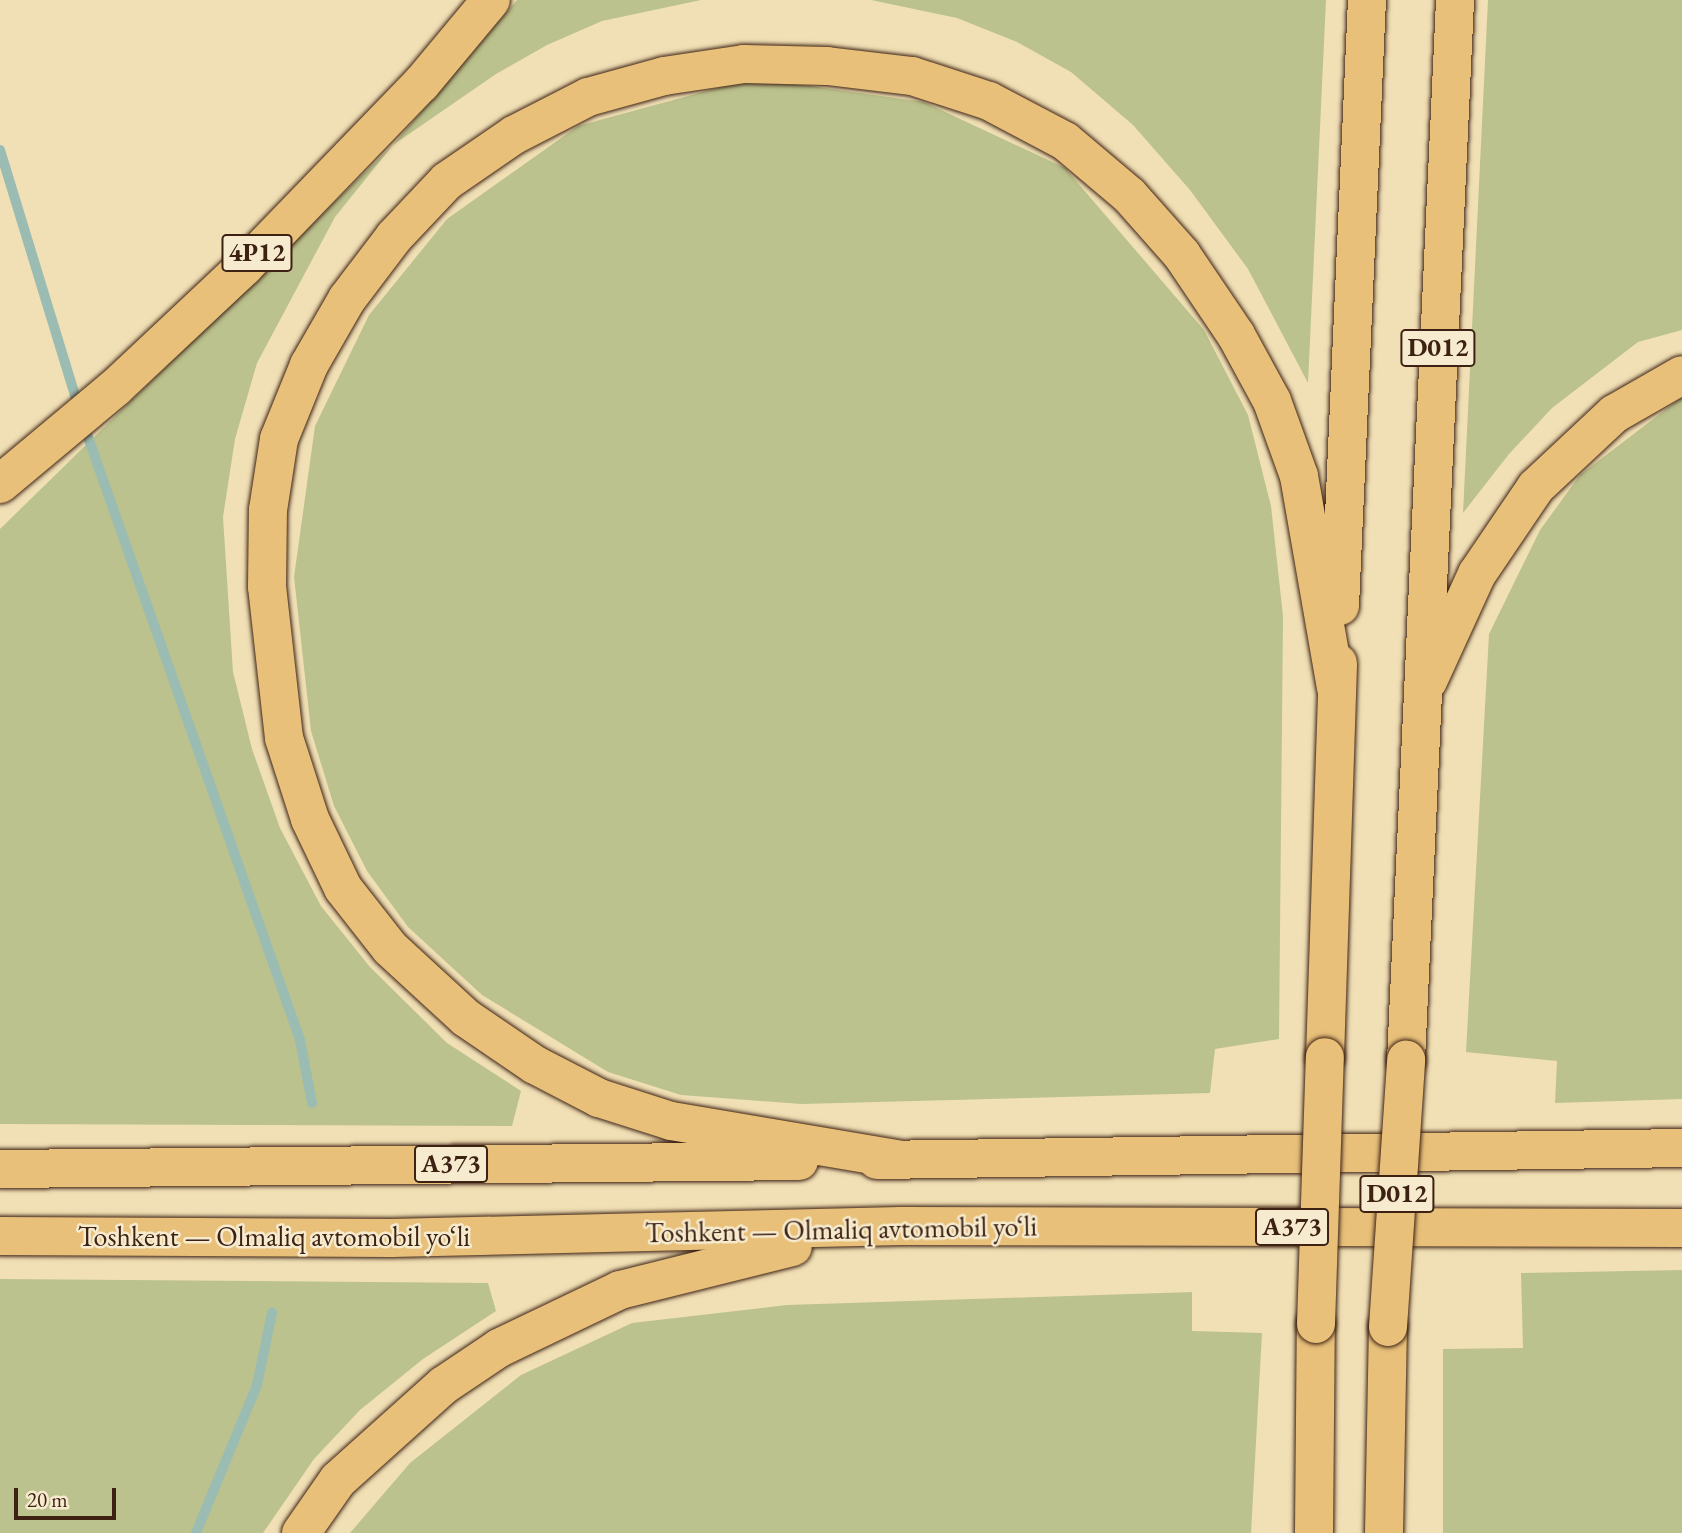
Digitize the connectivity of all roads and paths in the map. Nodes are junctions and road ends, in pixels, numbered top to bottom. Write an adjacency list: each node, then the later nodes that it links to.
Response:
1 (491, 0): 5 (highway, 4P12)
2 (1367, 0): 6 (highway, D012)
3 (1455, 0): 7 (highway, D012)
4 (1682, 375): 7 (highway)
5 (0, 484)
6 (1336, 688): 9 (highway); 15 (highway, D012, bridge)
7 (1421, 696): 16 (highway, D012, bridge)
8 (1682, 1148): 9 (highway, A373)
9 (902, 1160): 10 (highway, A373)
10 (0, 1169)
11 (901, 1226): 12 (highway, Toshkent — Olmaliq avtomobil yo‘li / A373); 13 (highway, Toshkent — Olmaliq avtomobil yo‘li / A373); 14 (highway)
12 (1682, 1228)
13 (0, 1236)
14 (301, 1533)
15 (1314, 1533)
16 (1384, 1533)

